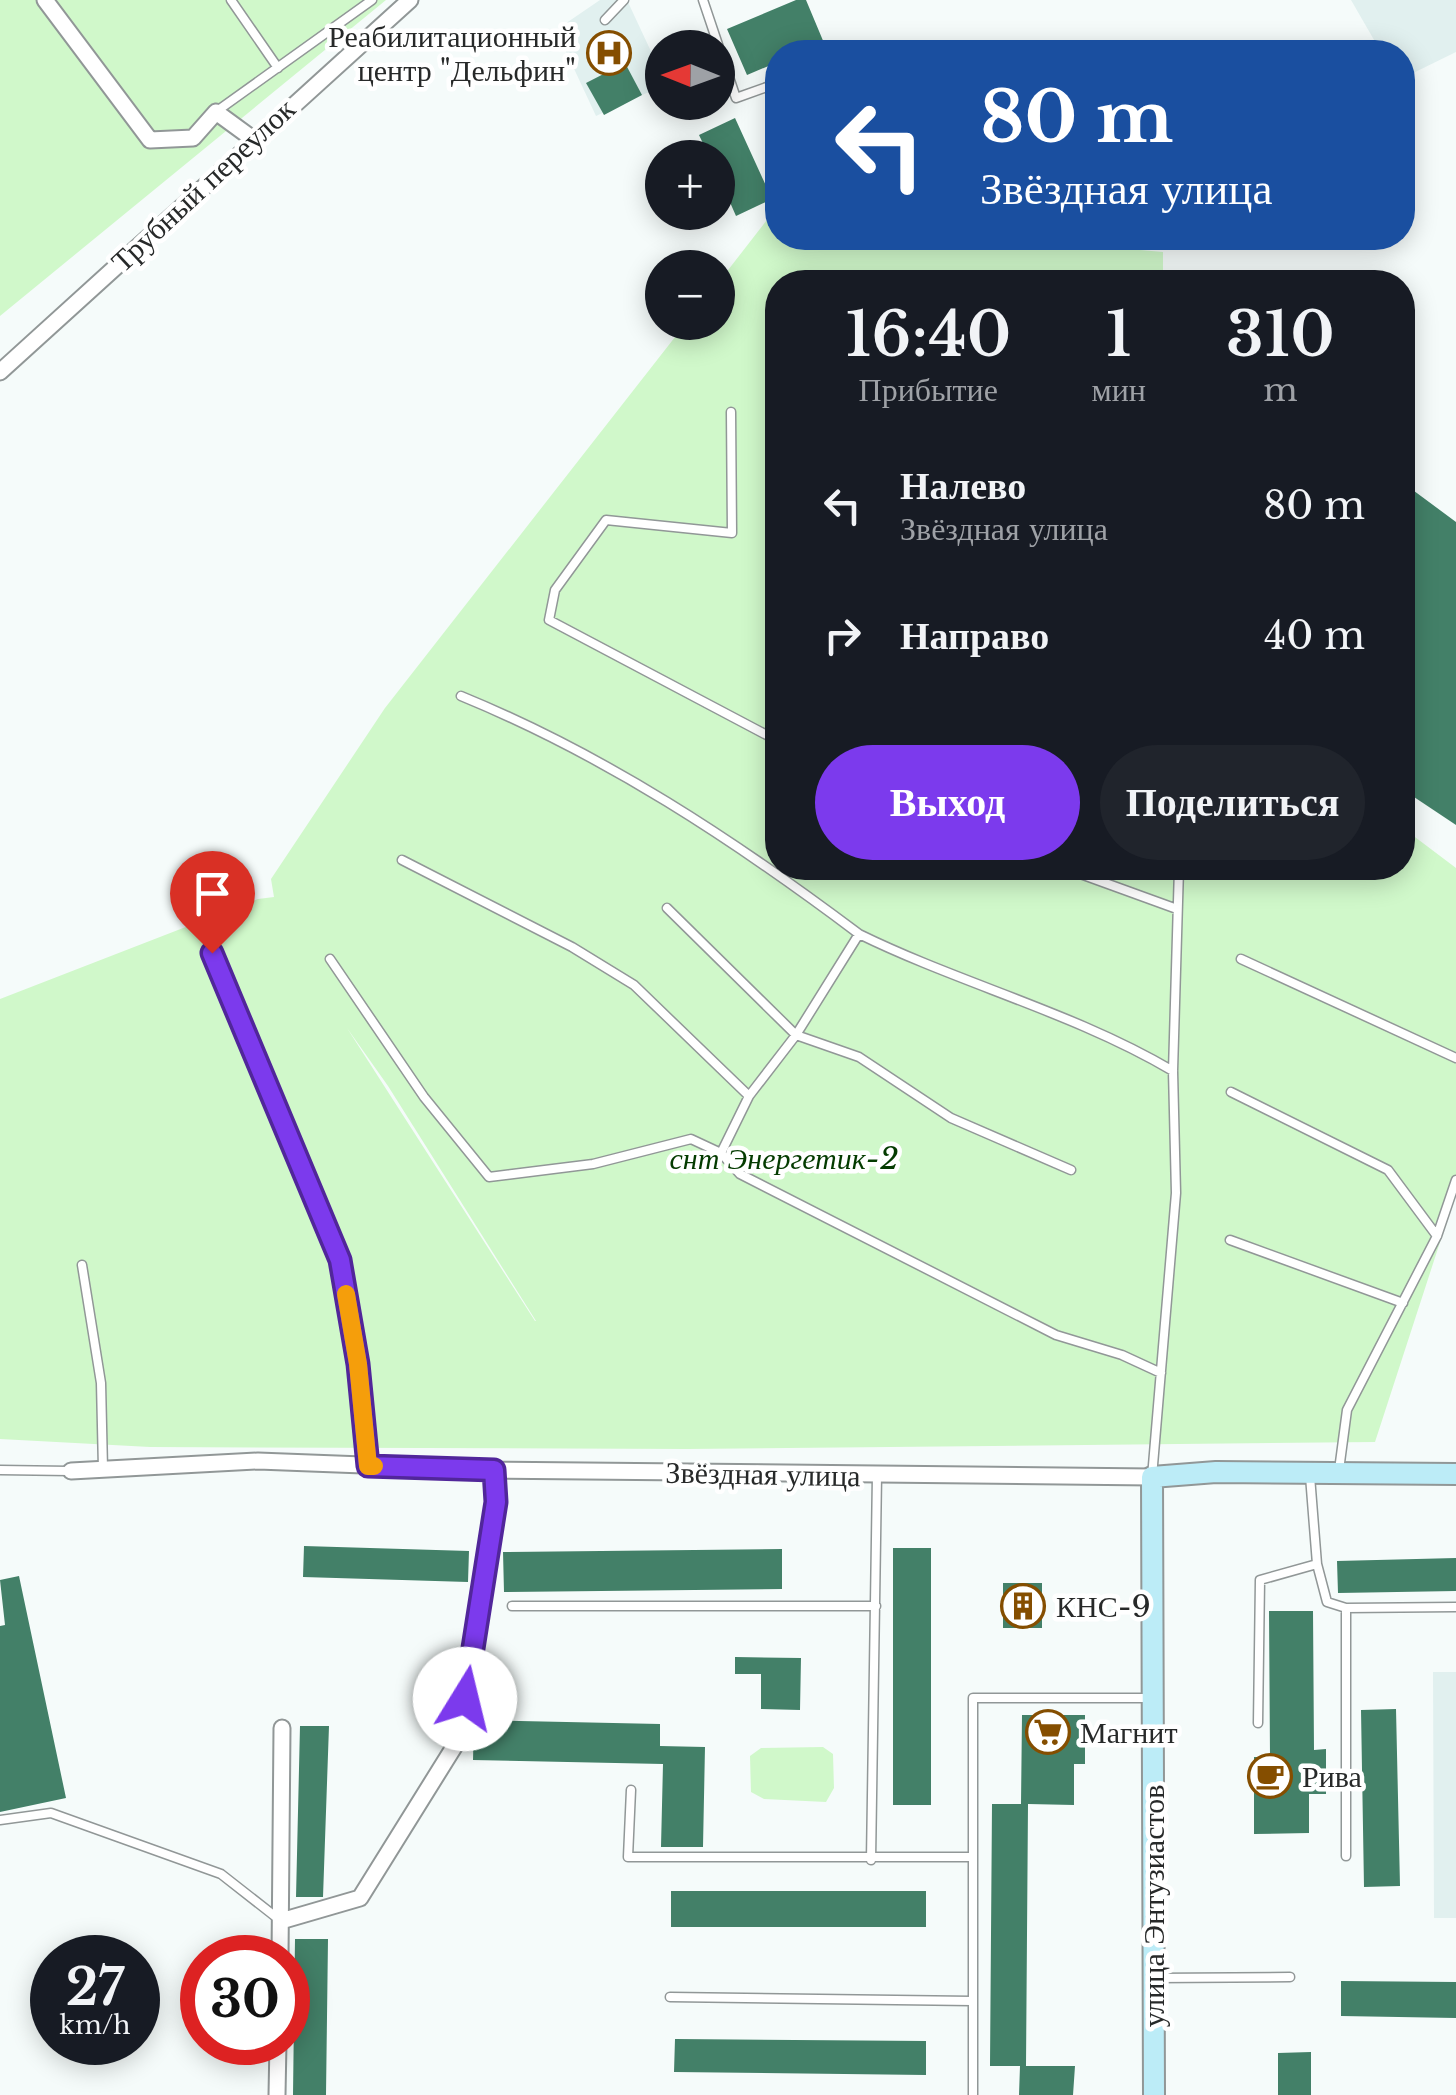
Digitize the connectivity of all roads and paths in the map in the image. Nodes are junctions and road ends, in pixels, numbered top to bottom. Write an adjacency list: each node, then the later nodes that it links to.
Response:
1 (45, 0): 10 (street)
2 (230, 0): 8 (lane)
3 (372, 0): 8 (lane)
4 (410, 0): 11 (street, Трубный переулок)
5 (624, 0): 7 (lane)
6 (703, 0): 9 (lane)
7 (605, 20)
8 (278, 68): 10 (lane)
9 (765, 88)
10 (216, 112): 11 (street)
11 (253, 139): 12 (street, Трубный переулок)
12 (0, 372)
13 (732, 412): 15 (lane)
14 (461, 696): 17 (lane)
15 (765, 735)
16 (402, 860): 31 (lane)
17 (765, 864)
18 (786, 880): 23 (lane)
19 (1097, 880): 22 (lane)
20 (1179, 880): 22 (lane)
21 (667, 908): 27 (lane)
22 (1178, 909): 29 (lane)
23 (858, 934): 27 (lane); 29 (lane)
24 (212, 953): 40 (lane)
25 (1241, 958): 28 (lane)
26 (330, 959): 32 (lane)
27 (796, 1035): 31 (lane); 33 (lane)
28 (1456, 1058)
29 (1173, 1071): 39 (lane)
30 (1230, 1092): 35 (lane)
31 (749, 1096): 32 (lane)
32 (721, 1153): 39 (lane)
33 (1071, 1170)
34 (1456, 1180): 35 (lane)
35 (1438, 1236): 38 (lane)
36 (1230, 1240): 38 (lane)
37 (82, 1265): 41 (lane)
38 (1402, 1304): 46 (lane)
39 (1162, 1373): 49 (lane)
40 (368, 1466): 41 (street, Звёздная улица); 43 (street, Звёздная улица)
41 (103, 1469): 44 (street, Звёздная улица)
42 (0, 1470): 44 (lane)
43 (494, 1470): 48 (street, Звёздная улица); 63 (street)
44 (70, 1471)
45 (1310, 1471): 46 (street, Звёздная улица); 49 (street, Звёздная улица); 50 (lane)
46 (1338, 1472): 47 (street, Звёздная улица)
47 (1456, 1473)
48 (876, 1475): 49 (street, Звёздная улица); 52 (lane)
49 (1152, 1477): 55 (street, улица Энтузиастов)
50 (1317, 1564): 54 (lane); 56 (lane)
51 (512, 1606): 52 (lane)
52 (876, 1606): 62 (lane)
53 (1456, 1607): 54 (lane)
54 (1346, 1608): 60 (lane)
55 (1154, 1698): 61 (lane); 66 (street, улица Энтузиастов)
56 (1258, 1724)
57 (282, 1728): 63 (street)
58 (631, 1790): 62 (lane)
59 (0, 1820): 63 (lane)
60 (1346, 1856)
61 (973, 1857): 62 (lane); 68 (lane)
62 (871, 1860)
63 (281, 1921): 64 (street)
64 (281, 1935)
65 (1290, 1977): 66 (lane)
66 (1152, 1978): 72 (street, улица Энтузиастов)
67 (670, 1997): 68 (lane)
68 (972, 2001): 71 (lane)
69 (278, 2065): 70 (street)
70 (277, 2095)
71 (973, 2095)
72 (1154, 2095)

